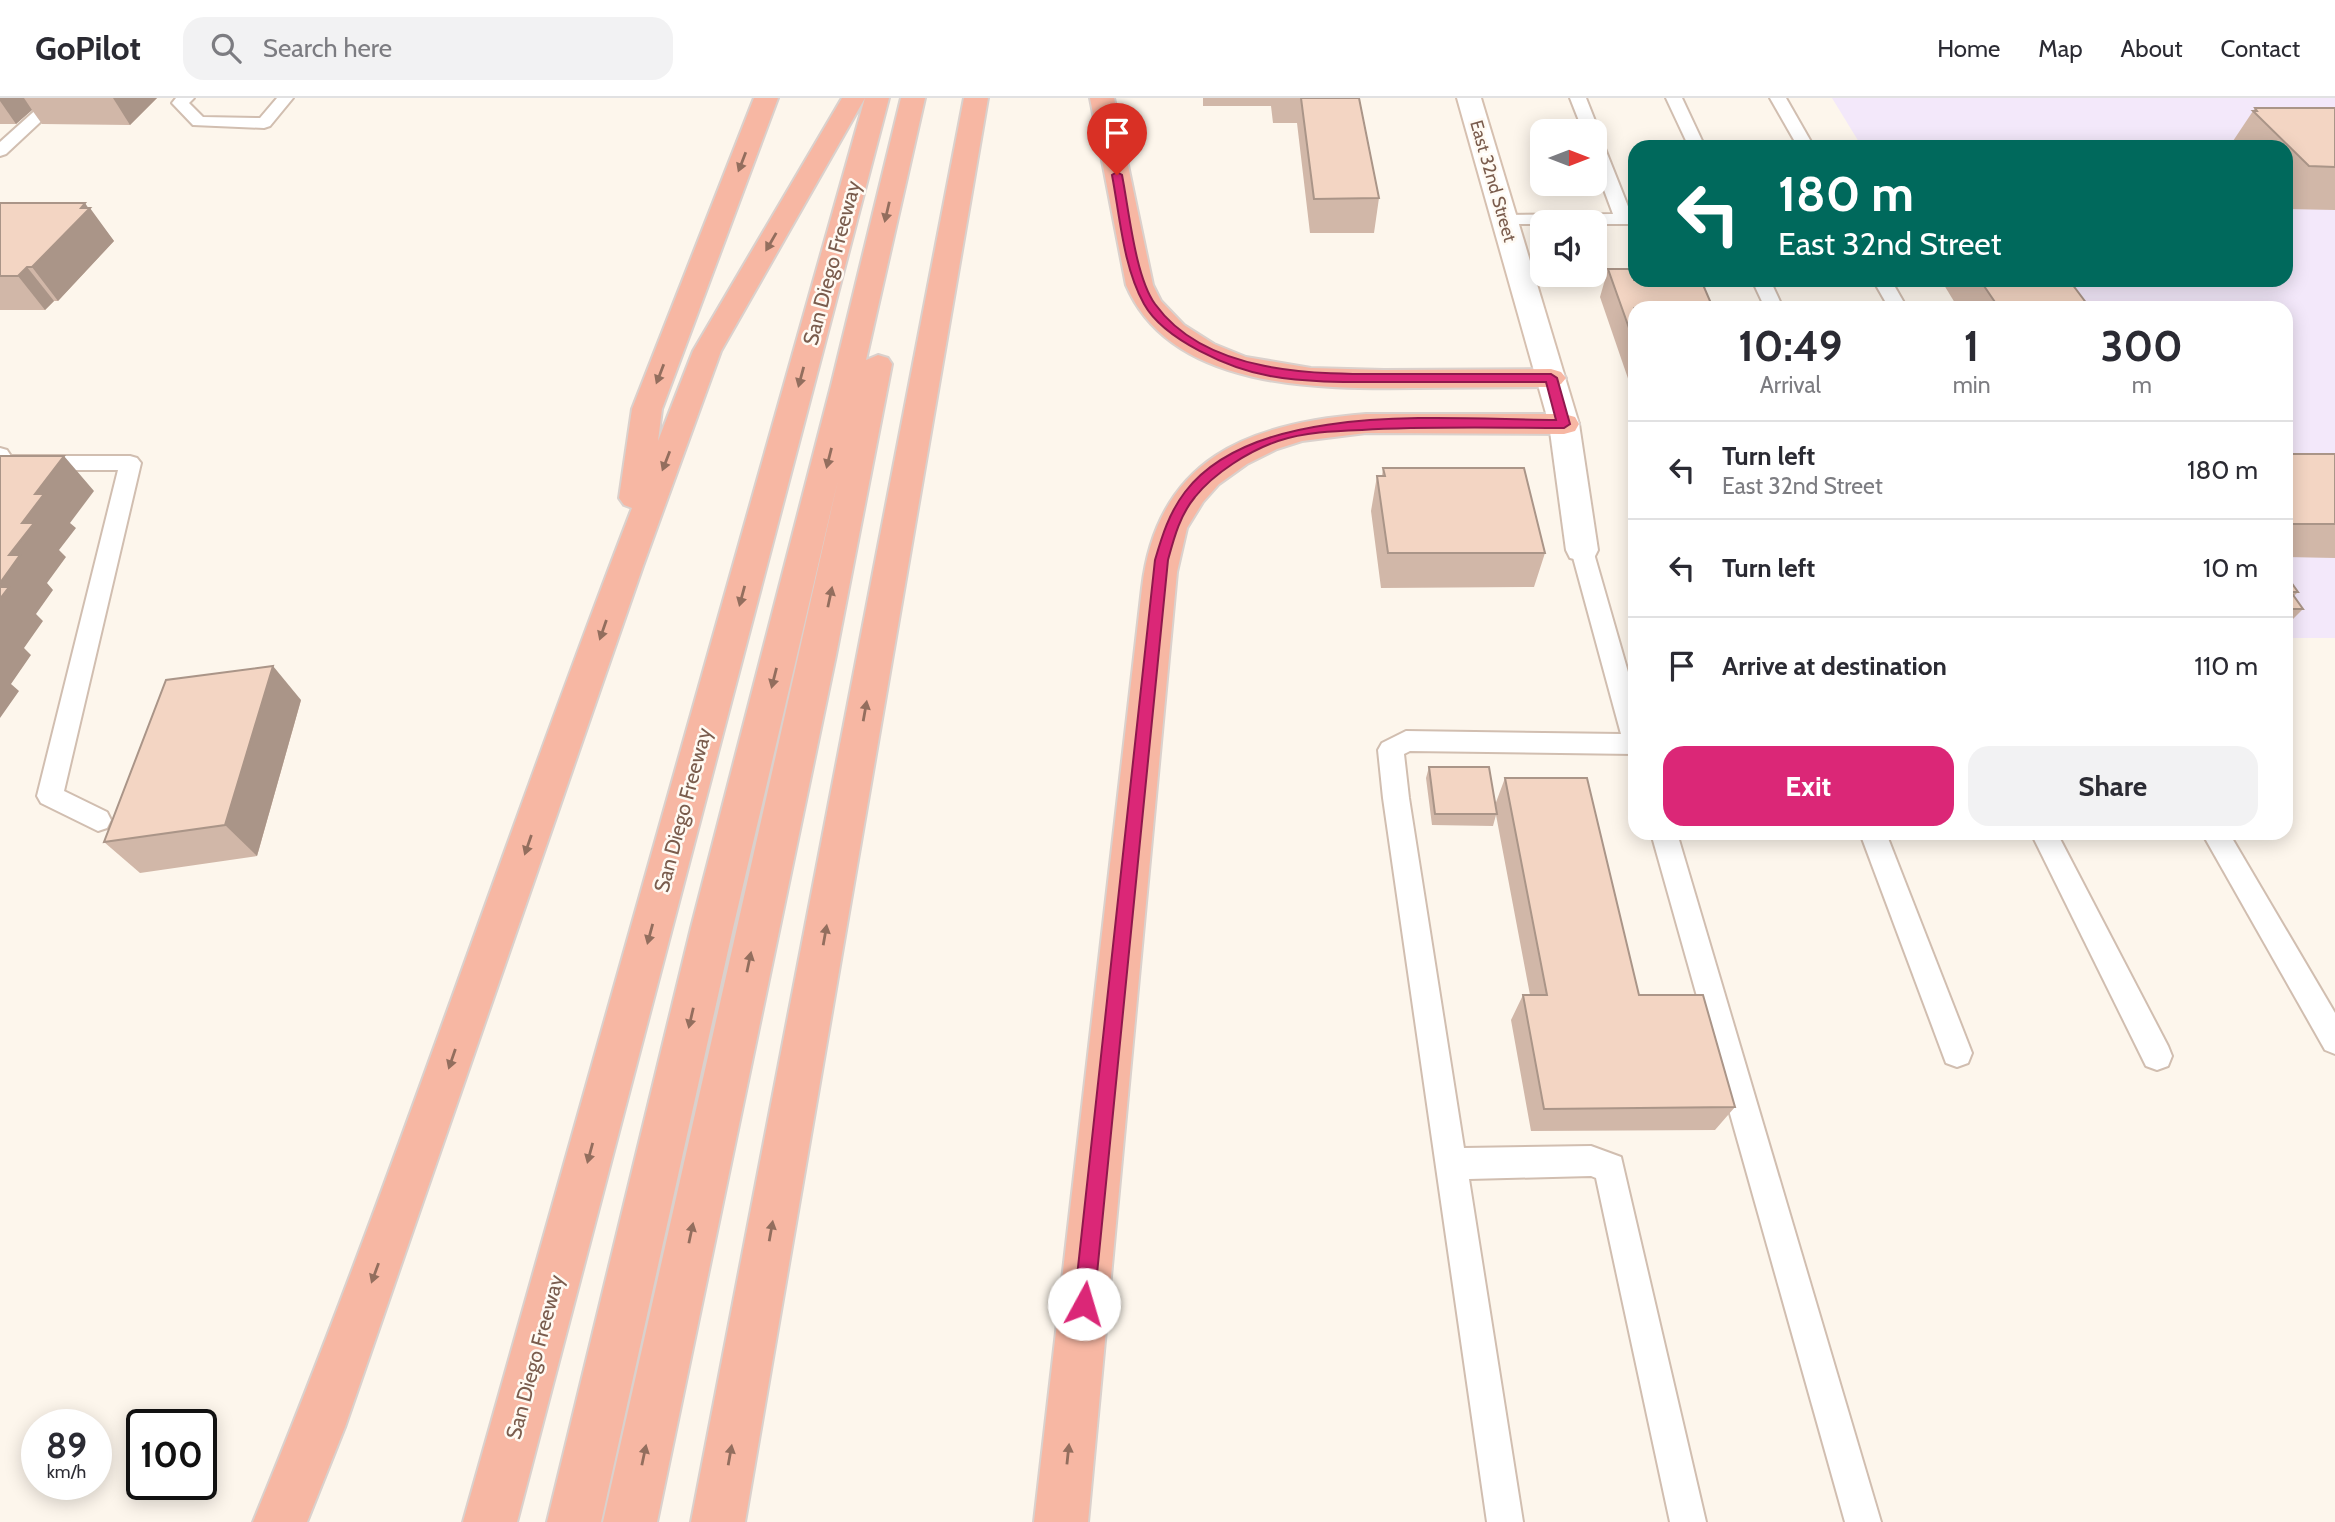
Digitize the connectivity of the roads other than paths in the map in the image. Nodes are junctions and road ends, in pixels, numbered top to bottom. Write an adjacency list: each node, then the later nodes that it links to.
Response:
1 (58, 98): 19 (lane)
2 (186, 98): 3 (lane)
3 (285, 98)
4 (766, 98): 29 (highway, one-way to 29)
5 (854, 98): 29 (highway, one-way to 29)
6 (877, 98): 42 (highway, San Diego Freeway, one-way to 42)
7 (913, 98): 43 (highway, one-way to 43)
8 (937, 98): 44 (highway, one-way to 8)
9 (976, 98): 21 (highway)
10 (994, 98): 21 (highway)
11 (1102, 98): 25 (highway)
12 (1469, 98): 24 (main road, East 32nd Street)
13 (1578, 98): 16 (lane)
14 (1674, 98): 17 (lane)
15 (1778, 98): 18 (lane)
16 (1586, 119)
17 (1694, 140)
18 (1802, 140)
19 (0, 151)
20 (1607, 170): 22 (lane)
21 (960, 191): 45 (highway, one-way to 21)
22 (1628, 217)
23 (1628, 219): 24 (lane)
24 (1504, 220): 25 (main road, East 32nd Street)
25 (1551, 378): 26 (main road, East 32nd Street)
26 (1564, 424): 28 (main road, East 32nd Street); 46 (highway, one-way to 26)
27 (0, 455): 32 (lane)
28 (1582, 550): 30 (lane)
29 (626, 566): 41 (highway, one-way to 41)
30 (1628, 714)
31 (1628, 744): 40 (lane)
32 (98, 820)
33 (1666, 840): 49 (lane)
34 (1876, 840): 38 (lane)
35 (2048, 840): 39 (lane)
36 (2220, 840): 37 (lane)
37 (2335, 1040)
38 (1956, 1053)
39 (2157, 1056)
40 (1450, 1164): 47 (lane); 48 (lane)
41 (280, 1522)
42 (490, 1522)
43 (574, 1522)
44 (630, 1522)
45 (718, 1522)
46 (1061, 1522)
47 (1505, 1522)
48 (1688, 1522)
49 (1863, 1522)

